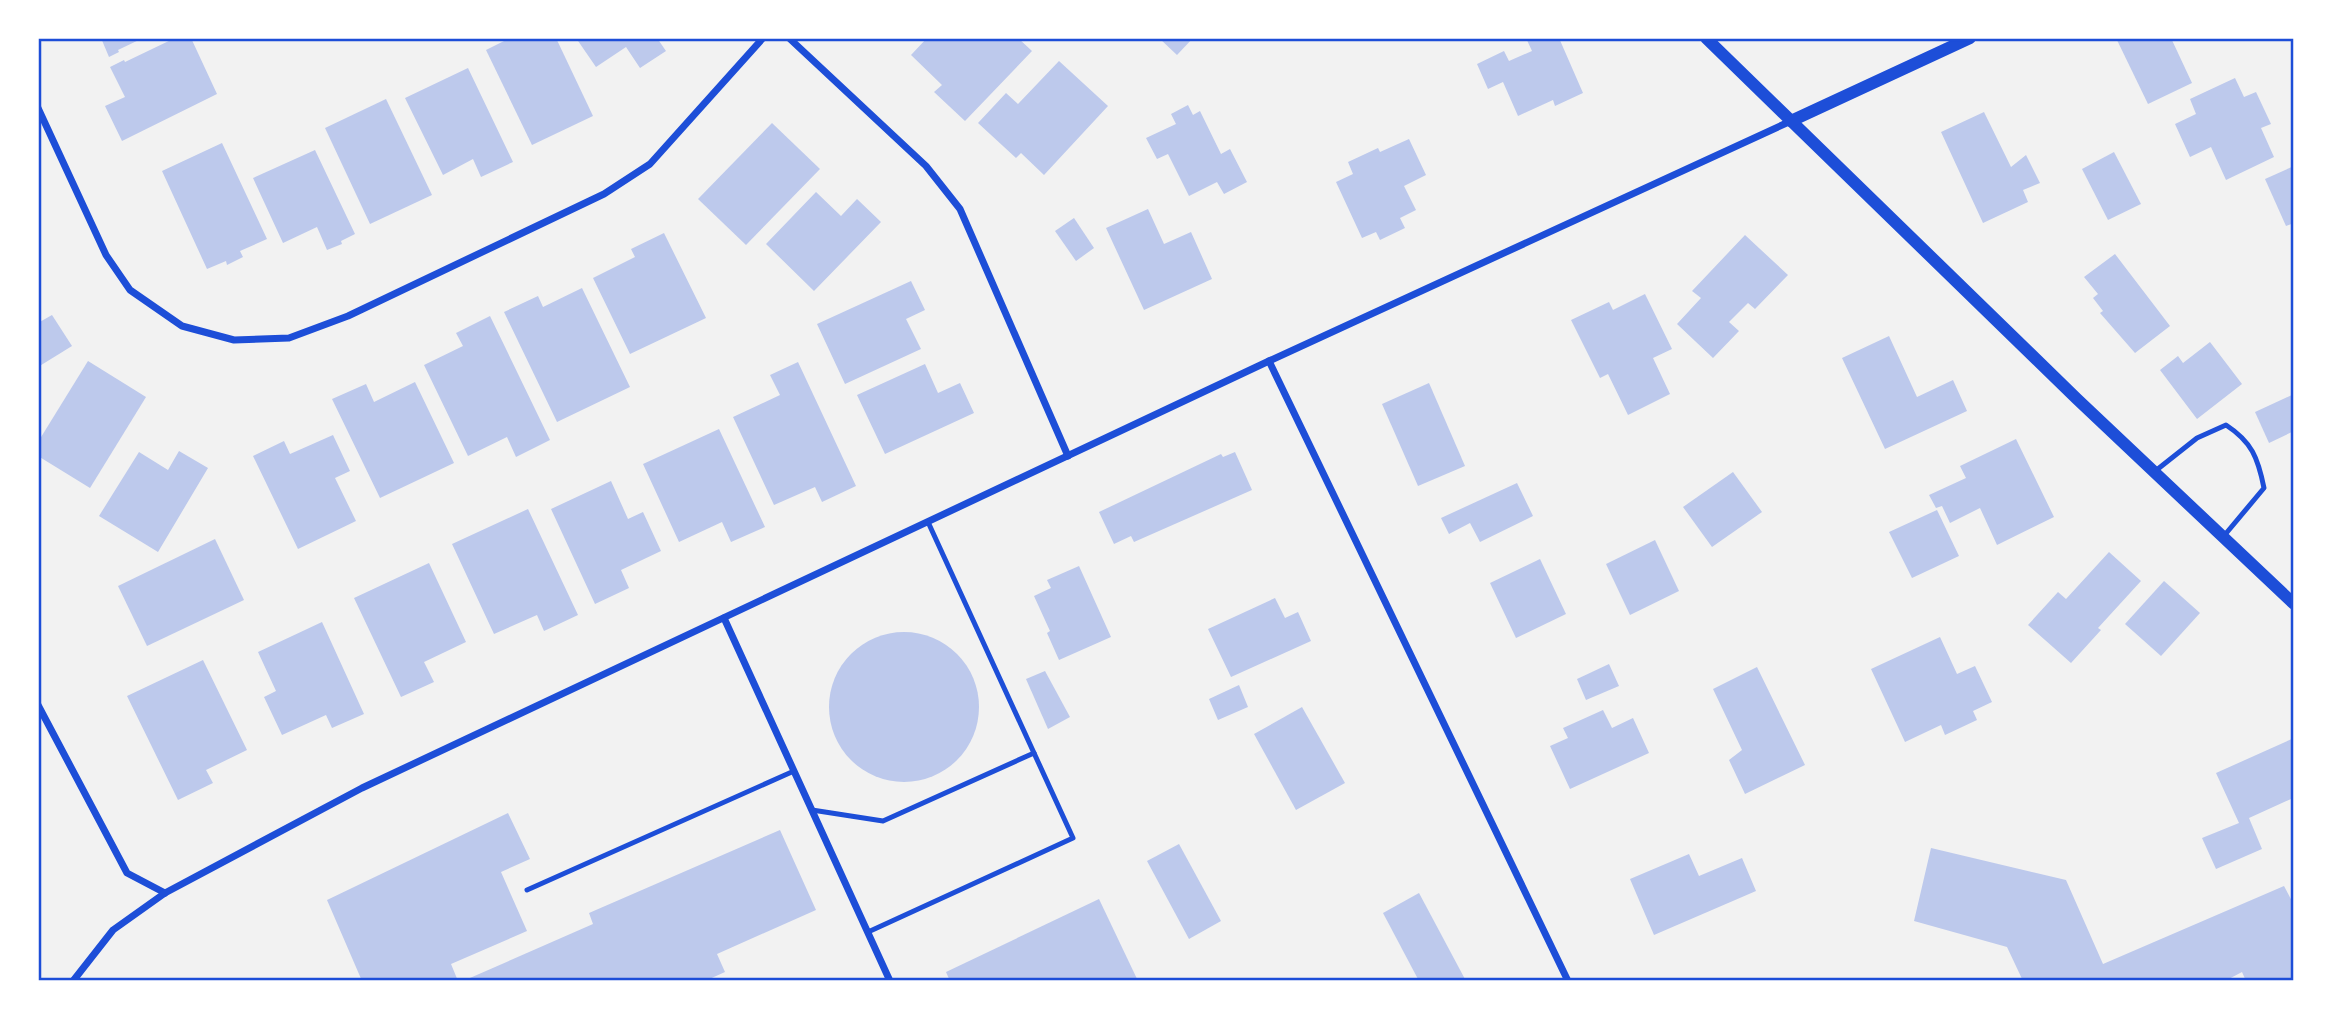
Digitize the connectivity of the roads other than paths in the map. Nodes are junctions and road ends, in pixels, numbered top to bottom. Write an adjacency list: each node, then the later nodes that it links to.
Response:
1 (763, 38): 5 (street)
2 (789, 38): 8 (street)
3 (1706, 38): 6 (street)
4 (1970, 38): 6 (street)
5 (38, 108)
6 (1791, 121): 7 (street); 9 (street)
7 (1269, 361): 8 (street); 23 (street)
8 (1068, 456): 10 (street)
9 (2154, 472): 11 (street); 11 (lane)
10 (928, 522): 13 (street); 15 (lane)
11 (2223, 537): 12 (street)
12 (2294, 604)
13 (724, 618): 16 (street); 19 (street)
14 (38, 705): 19 (street)
15 (1034, 753): 17 (lane); 20 (lane)
16 (794, 771): 17 (street); 18 (lane)
17 (812, 810): 20 (street)
18 (527, 890)
19 (165, 893): 21 (street)
20 (868, 932): 22 (street)
21 (73, 981)
22 (890, 981)
23 (1568, 981)

